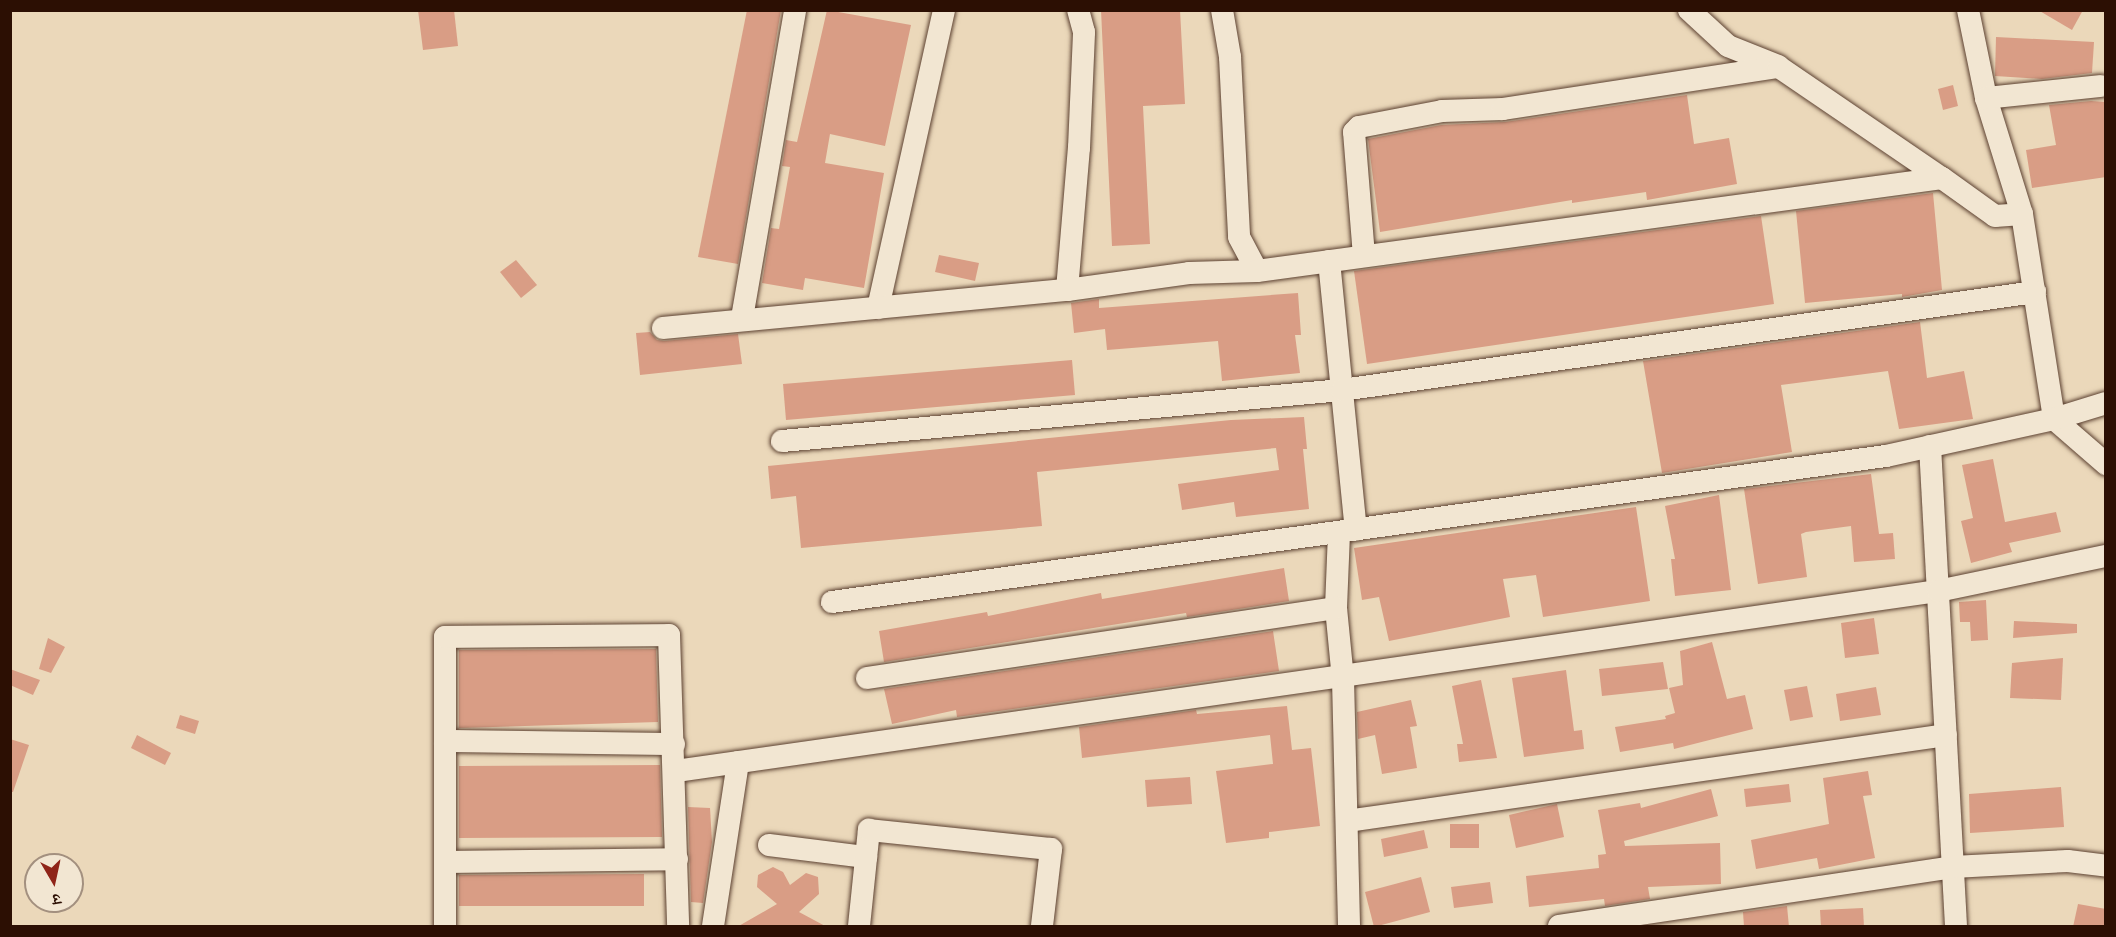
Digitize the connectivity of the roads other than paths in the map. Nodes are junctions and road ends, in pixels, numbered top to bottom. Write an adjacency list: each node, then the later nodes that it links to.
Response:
1 (795, 10): 18 (street)
2 (944, 10): 17 (street)
3 (1078, 10): 15 (street)
4 (1222, 10): 14 (street)
5 (1689, 10): 7 (street)
6 (1968, 10): 9 (street)
7 (1779, 67): 10 (street); 12 (street)
8 (2100, 86): 9 (street)
9 (1986, 98): 11 (street)
10 (1942, 178): 11 (street); 12 (street)
11 (2022, 214): 16 (street)
12 (1364, 256): 13 (street)
13 (1329, 261): 14 (street); 20 (street)
14 (1257, 271): 15 (street)
15 (1066, 290): 17 (street)
16 (2035, 292): 20 (street); 22 (street)
17 (878, 308): 18 (street)
18 (742, 318): 19 (street)
19 (663, 328)
20 (1342, 390): 23 (street); 26 (street)
21 (2106, 403): 22 (street)
22 (2054, 419): 24 (street); 25 (street)
23 (782, 441)
24 (1930, 446): 26 (street); 28 (street)
25 (2106, 464)
26 (1347, 531): 29 (street); 30 (street)
27 (2106, 556): 28 (street)
28 (1938, 591): 32 (street); 33 (street)
29 (832, 602)
30 (1336, 608): 31 (street); 32 (street)
31 (867, 678)
32 (1343, 679): 36 (street); 38 (street)
33 (1946, 735): 38 (street); 44 (street)
34 (445, 741): 35 (street); 35 (street); 42 (street)
35 (674, 744): 37 (street)
36 (738, 762): 37 (street); 47 (street)
37 (676, 771): 41 (street)
38 (1347, 821): 50 (street)
39 (770, 845): 40 (street)
40 (866, 857): 48 (street); 49 (street)
41 (677, 859): 42 (street); 46 (street)
42 (445, 862): 45 (street)
43 (2106, 866): 44 (street)
44 (1953, 867): 51 (street); 52 (street)
45 (445, 927)
46 (678, 927)
47 (713, 927)
48 (859, 927)
49 (1042, 927)
50 (1349, 927)
51 (1559, 927)
52 (1956, 927)

